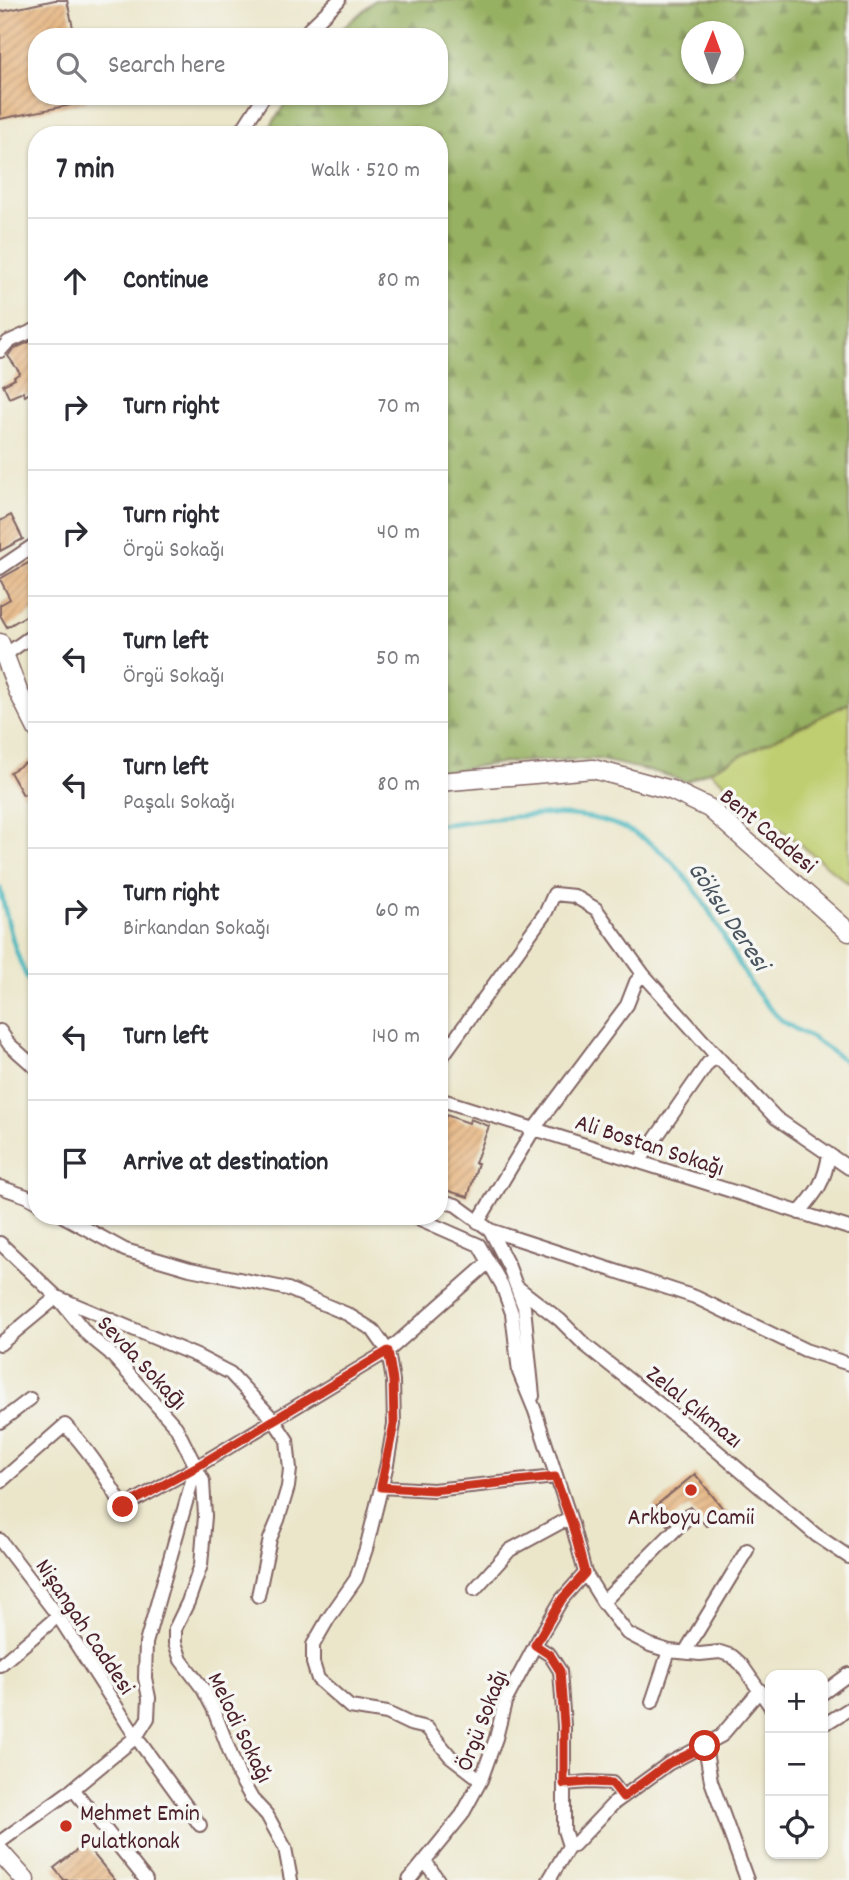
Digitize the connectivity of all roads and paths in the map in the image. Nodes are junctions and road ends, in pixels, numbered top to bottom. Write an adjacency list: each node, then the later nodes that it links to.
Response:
1 (339, 0): 2 (street)
2 (310, 28)
3 (258, 105): 4 (street)
4 (245, 126)
5 (28, 334): 6 (street)
6 (0, 351)
7 (28, 549): 8 (street)
8 (0, 568)
9 (28, 636): 10 (street)
10 (2, 649): 11 (street)
11 (28, 711)
12 (448, 781): 13 (street, Bent Caddesi)
13 (849, 932)
14 (643, 974): 16 (street); 17 (street); 20 (street)
15 (0, 1031): 18 (street)
16 (448, 1049)
17 (717, 1057): 21 (street); 22 (street)
18 (28, 1061)
19 (448, 1102): 20 (street, Ali Bostan Sokağı)
20 (534, 1129): 22 (street, Ali Bostan Sokağı); 28 (street)
21 (829, 1154): 23 (street); 27 (street)
22 (639, 1162): 27 (street, Ali Bostan Sokağı)
23 (849, 1168)
24 (0, 1187): 25 (street)
25 (28, 1197)
26 (448, 1203): 28 (street)
27 (799, 1213): 31 (street, Ali Bostan Sokağı)
28 (478, 1222): 32 (street)
29 (79, 1225): 38 (street)
30 (433, 1225): 34 (street)
31 (849, 1228)
32 (490, 1230): 35 (street); 39 (street)
33 (0, 1243): 36 (street, Sevda Sokaḡı)
34 (489, 1262): 38 (street); 41 (street)
35 (516, 1286): 41 (street); 52 (street, Zelal Çıkmazı)
36 (57, 1297): 37 (street); 42 (street); 44 (street, Sevda Sokaḡı)
37 (0, 1344)
38 (388, 1351): 42 (street); 47 (street)
39 (849, 1364)
40 (30, 1399): 43 (street)
41 (535, 1411): 45 (street)
42 (273, 1419): 44 (street); 55 (street)
43 (0, 1422)
44 (196, 1467): 46 (street); 69 (street); 82 (street, Melodi Sokağı)
45 (555, 1477): 47 (street); 49 (street)
46 (0, 1482)
47 (381, 1487): 71 (street)
48 (688, 1517): 56 (street)
49 (569, 1518): 53 (street); 54 (street)
50 (0, 1540): 57 (street, Nişangah Caddesi)
51 (747, 1550): 60 (street)
52 (849, 1557)
53 (585, 1573): 56 (street); 58 (street, Örgü Sokağı)
54 (475, 1589)
55 (258, 1596)
56 (603, 1602): 59 (street)
57 (58, 1616): 61 (street); 69 (street, Nişangah Caddesi)
58 (535, 1645): 71 (street, Örgü Sokağı); 72 (street)
59 (669, 1651): 60 (street); 66 (street)
60 (685, 1652): 64 (street)
61 (0, 1665)
62 (849, 1674): 63 (street)
63 (828, 1689)
64 (760, 1690): 65 (street); 70 (street)
65 (765, 1698)
66 (652, 1702)
67 (849, 1709): 68 (street)
68 (828, 1722)
69 (136, 1737): 73 (street); 75 (street, Nişangah Caddesi)
70 (705, 1746): 74 (street); 86 (street)
71 (481, 1780): 79 (street, Örgü Sokağı)
72 (564, 1784): 74 (street); 77 (street)
73 (72, 1789): 76 (street); 81 (street)
74 (623, 1797): 77 (street)
75 (200, 1825)
76 (0, 1842)
77 (569, 1846): 85 (street)
78 (0, 1852): 80 (street)
79 (425, 1861): 83 (street, Örgü Sokağı); 84 (street)
80 (25, 1880)
81 (146, 1880)
82 (290, 1880)
83 (409, 1880)
84 (438, 1880)
85 (549, 1880)
86 (747, 1880)

